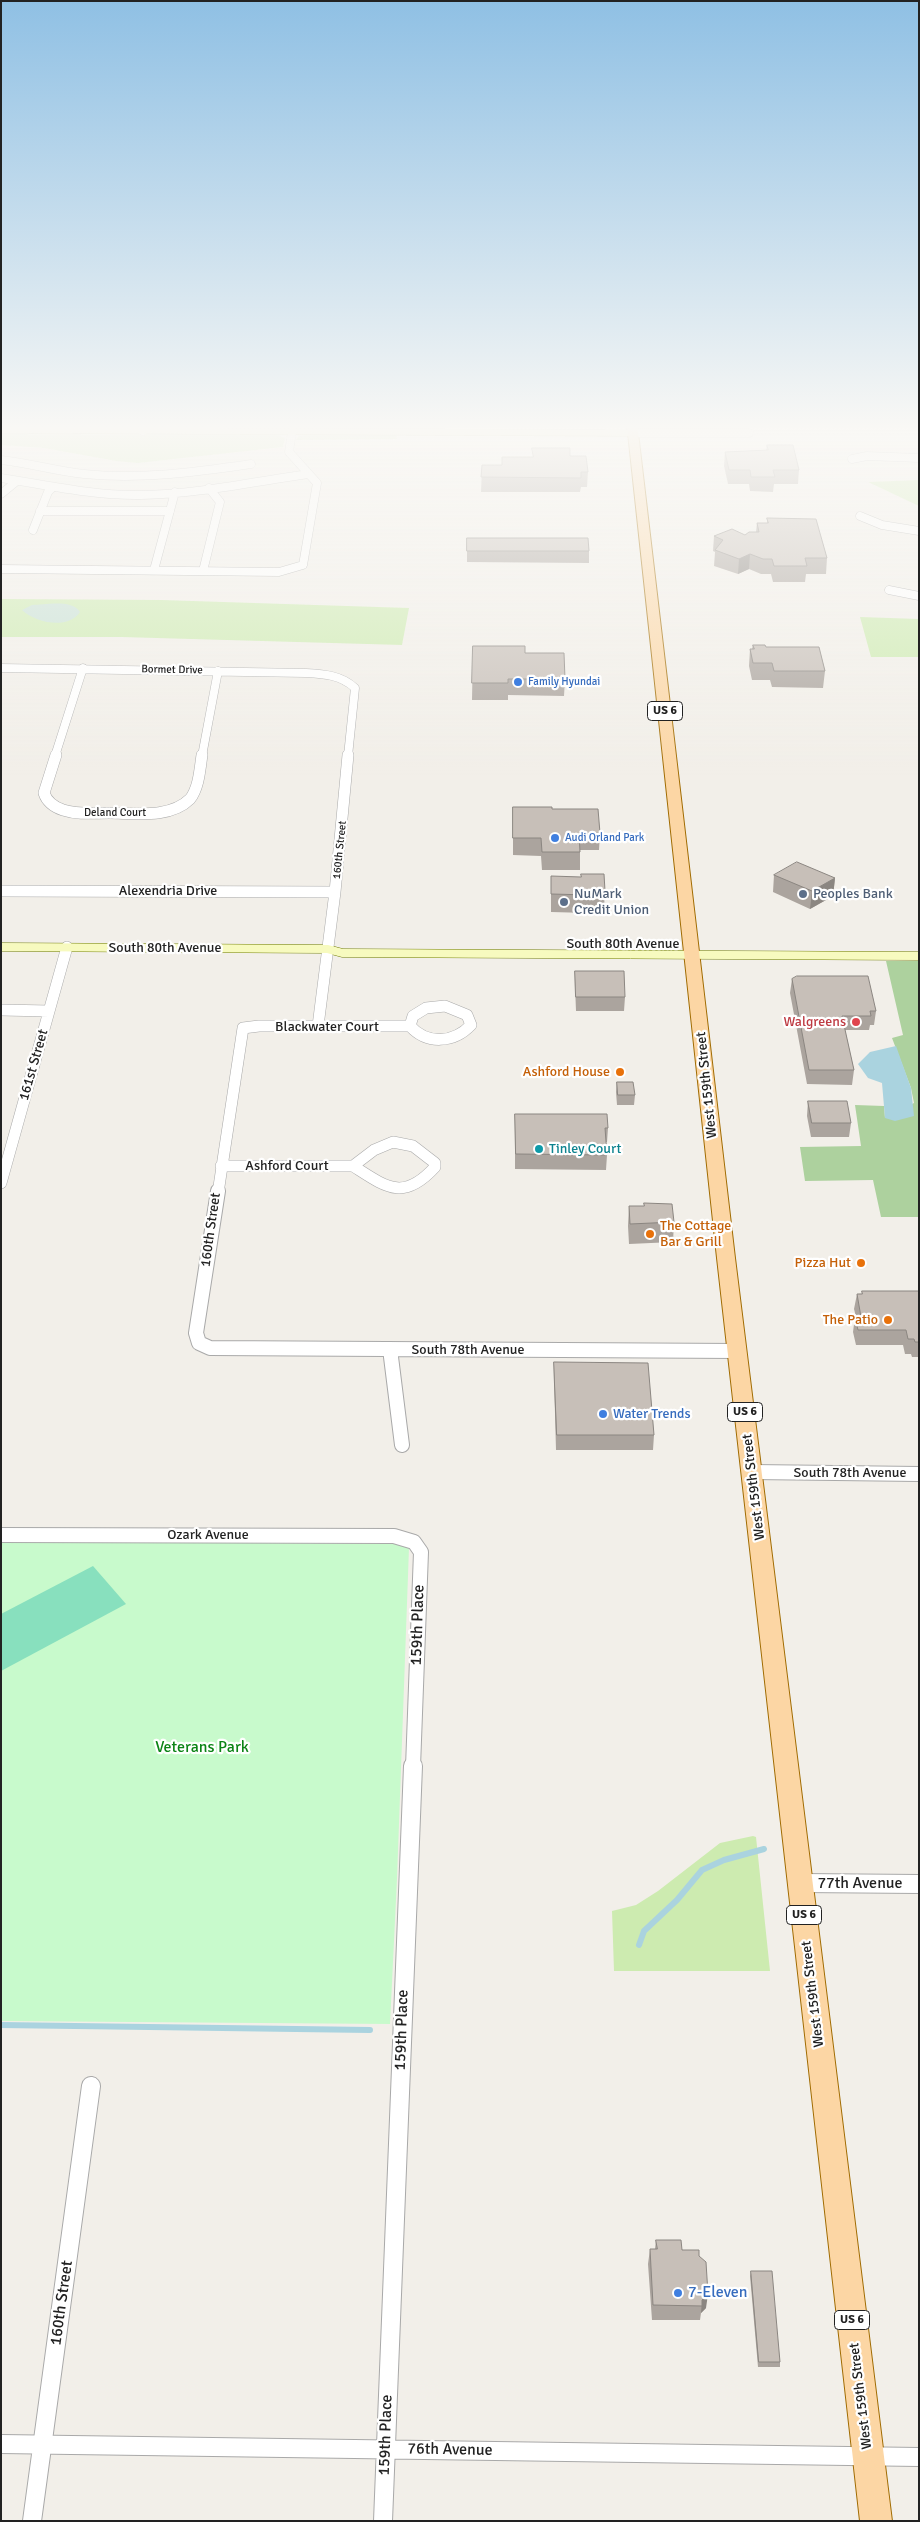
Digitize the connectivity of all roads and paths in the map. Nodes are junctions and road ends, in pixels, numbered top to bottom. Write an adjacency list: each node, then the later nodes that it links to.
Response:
1 (162, 542): 6 (street)
2 (210, 542): 7 (street)
3 (307, 542): 7 (street)
4 (646, 542): 20 (main road, West 159th Street / US 6)
5 (1, 569): 6 (street)
6 (154, 570): 7 (street)
7 (203, 571)
8 (888, 590): 9 (street)
9 (919, 596)
10 (1, 668): 11 (street, Bormet Drive)
11 (83, 668): 12 (street, Bormet Drive); 12 (street, Deland Court)
12 (218, 670): 13 (street, Bormet Drive)
13 (342, 679): 15 (street, 160th Street)
14 (1, 891): 15 (street, Alexendria Drive)
15 (335, 892): 19 (street, 160th Street)
16 (919, 945): 20 (street, South 80th Avenue)
17 (1, 947): 18 (street, South 80th Avenue)
18 (67, 947): 19 (street, South 80th Avenue); 23 (street, 161st Street)
19 (328, 949): 20 (street, South 80th Avenue); 24 (street, 160th Street)
20 (691, 950): 21 (street, South 80th Avenue); 32 (main road, West 159th Street / US 6)
21 (919, 956)
22 (1, 1010): 23 (street)
23 (49, 1011): 29 (street, 161st Street)
24 (318, 1026): 25 (street, Blackwater Court); 26 (street, Blackwater Court)
25 (410, 1026): 25 (street, Blackwater Court)
26 (243, 1028): 27 (street, 160th Street)
27 (221, 1166): 28 (street, Ashford Court); 30 (street, 160th Street)
28 (353, 1166): 28 (street)
29 (1, 1183)
30 (199, 1343): 31 (street, South 78th Avenue)
31 (390, 1349): 32 (street, South 78th Avenue); 33 (street)
32 (738, 1351): 34 (main road, West 159th Street / US 6)
33 (402, 1445)
34 (752, 1472): 35 (street, South 78th Avenue); 38 (main road, West 159th Street / US 6)
35 (919, 1474)
36 (1, 1535): 37 (street, Ozark Avenue)
37 (414, 1541): 43 (street, 159th Place)
38 (800, 1883): 39 (street, 77th Avenue); 44 (main road, West 159th Street / US 6)
39 (919, 1884)
40 (91, 2086): 42 (street, 160th Street)
41 (1, 2444): 42 (street, 76th Avenue)
42 (43, 2444): 43 (street, 76th Avenue); 46 (street, 160th Street)
43 (386, 2449): 44 (street, 76th Avenue); 47 (street, 159th Place)
44 (868, 2454): 45 (street, 76th Avenue); 48 (main road, West 159th Street / US 6)
45 (919, 2456)
46 (32, 2521)
47 (383, 2521)
48 (876, 2521)

